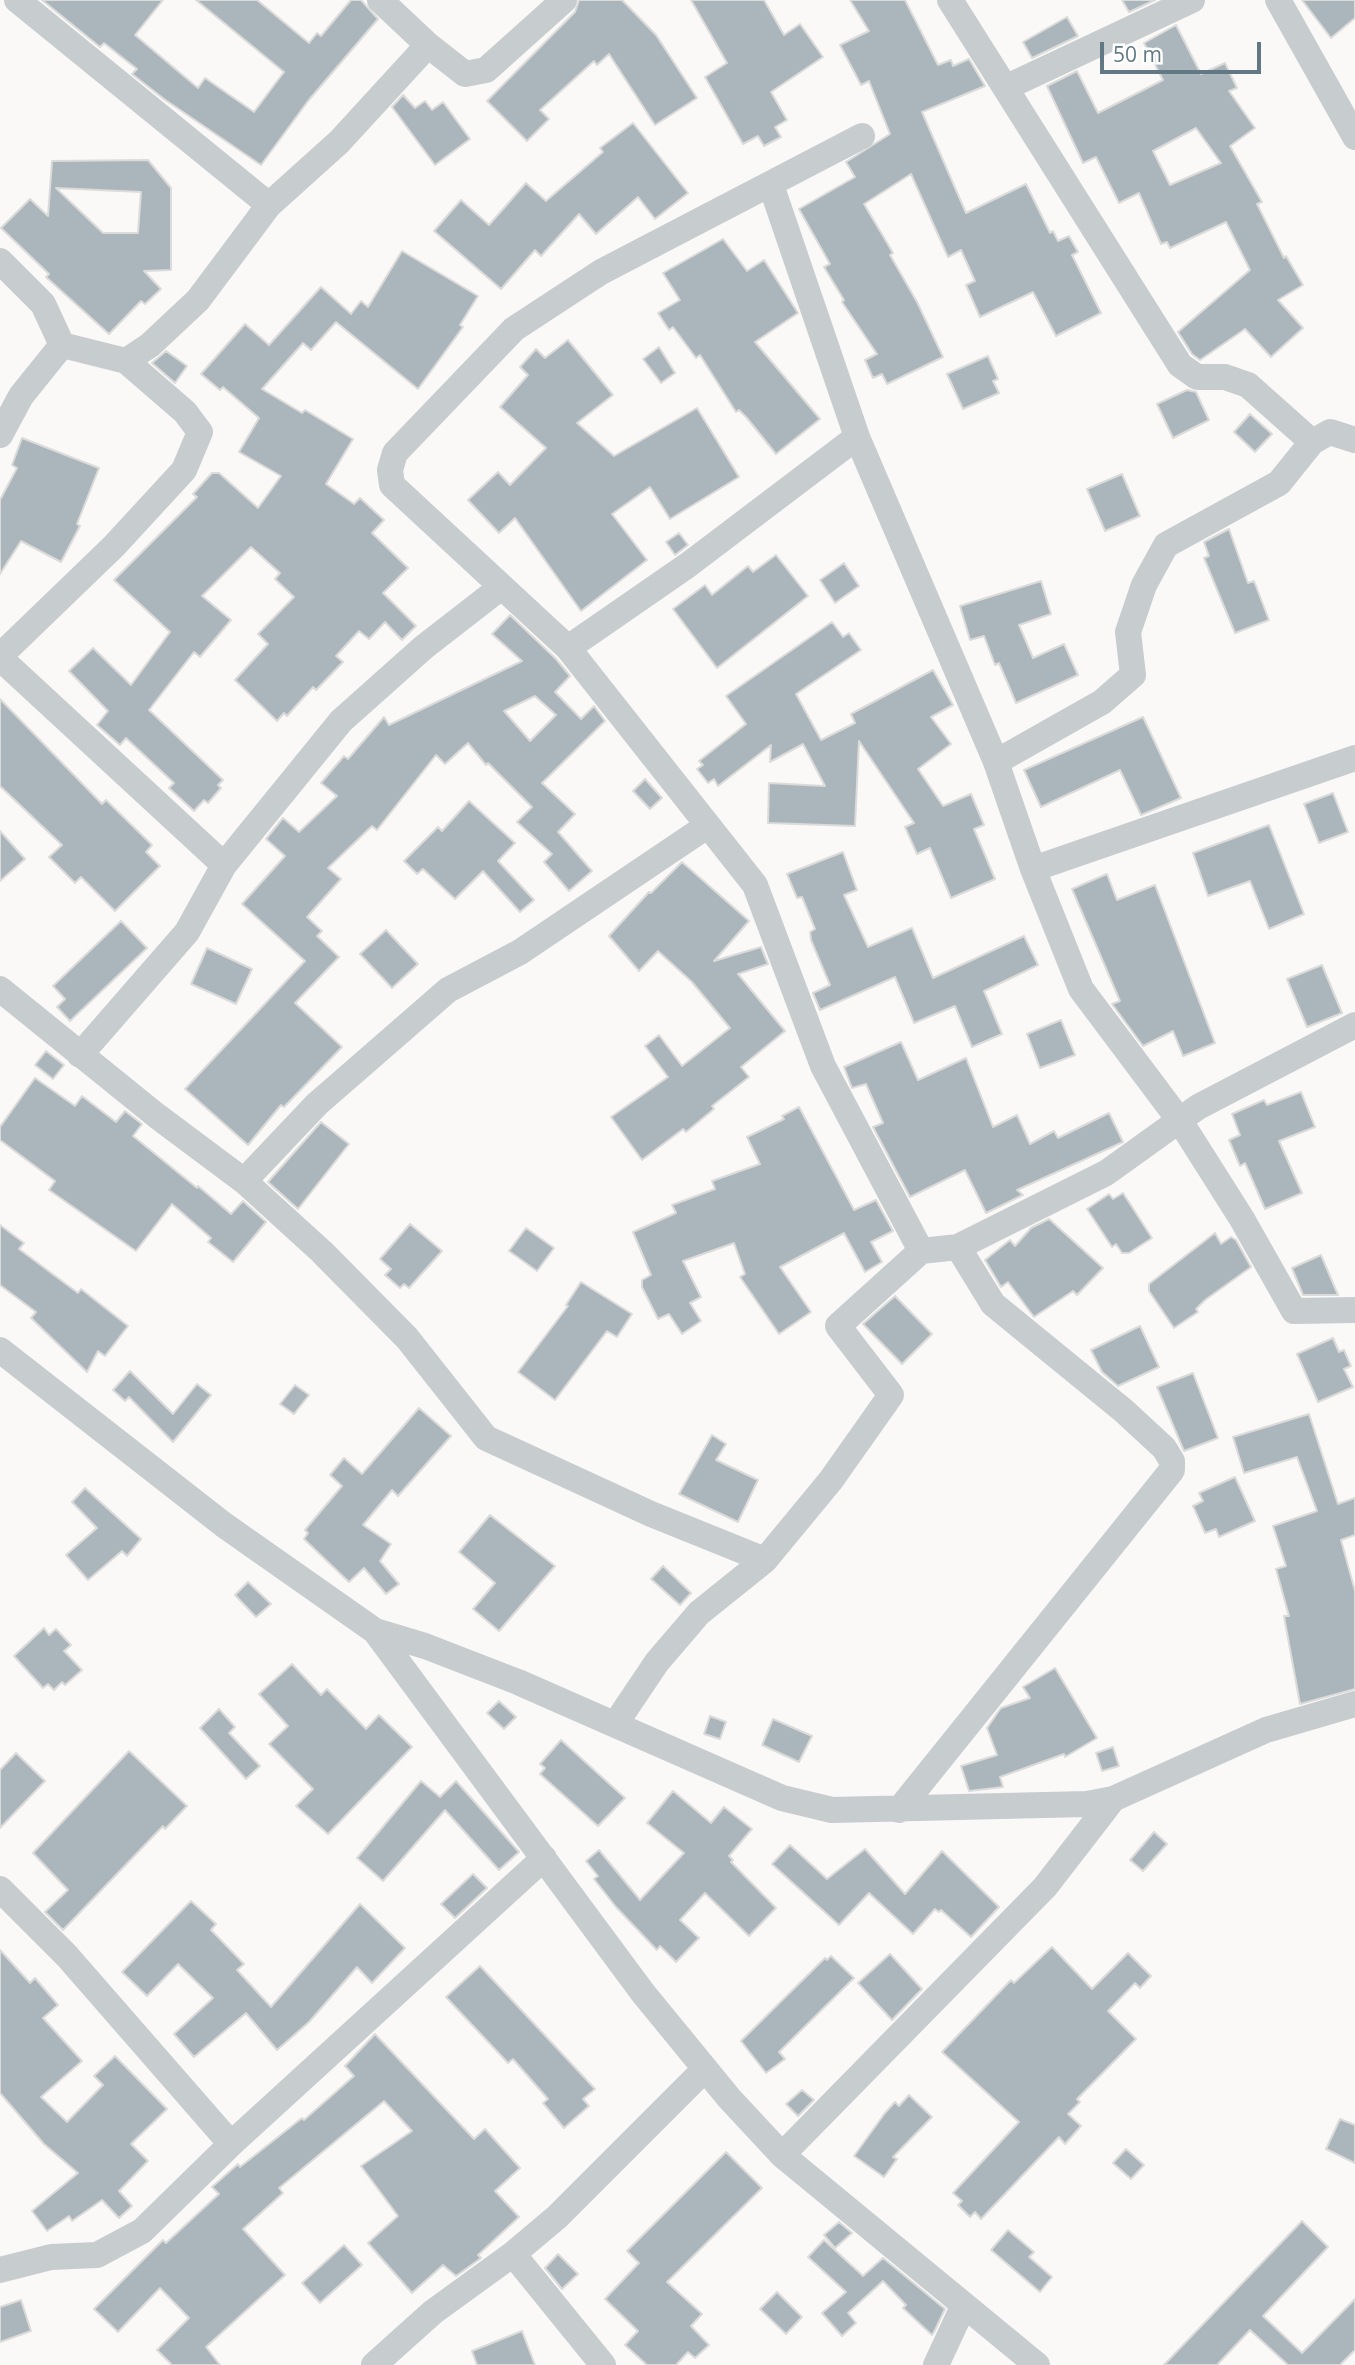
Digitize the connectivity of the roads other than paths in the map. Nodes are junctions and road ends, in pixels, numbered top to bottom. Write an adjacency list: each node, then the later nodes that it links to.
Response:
1 (17, 0): 12 (street)
2 (380, 0): 7 (street)
3 (564, 0): 7 (street)
4 (950, 0): 8 (street)
5 (1192, 0): 8 (street)
6 (1278, 0): 10 (street)
7 (428, 46): 12 (street)
8 (1007, 87): 19 (street)
9 (863, 136): 11 (street)
10 (1355, 137)
11 (771, 185): 17 (street); 20 (street)
12 (269, 205): 15 (street)
13 (0, 261): 14 (street)
14 (62, 345): 15 (street); 16 (street)
15 (126, 361): 22 (street)
16 (0, 435)
17 (857, 438): 21 (street); 24 (street)
18 (1355, 440): 19 (street)
19 (1312, 442): 24 (street)
20 (500, 588): 21 (street); 26 (street)
21 (568, 648): 25 (street)
22 (0, 657): 26 (street)
23 (1355, 758): 27 (street)
24 (996, 762): 27 (street)
25 (707, 826): 32 (street); 34 (street)
26 (224, 864): 30 (street)
27 (1033, 869): 31 (street)
28 (0, 989): 30 (street)
29 (1355, 1025): 31 (street)
30 (80, 1055): 32 (street)
31 (1180, 1122): 33 (street); 35 (street)
32 (244, 1181): 37 (street)
33 (958, 1247): 34 (street); 42 (street)
34 (921, 1251): 37 (street)
35 (1355, 1310)
36 (0, 1350): 38 (street)
37 (765, 1560): 40 (street)
38 (375, 1631): 40 (street); 43 (street)
39 (1355, 1704): 41 (street)
40 (616, 1723): 42 (street)
41 (1113, 1799): 42 (street); 47 (street)
42 (899, 1810)
43 (544, 1858): 45 (street); 46 (street)
44 (0, 1889): 46 (street)
45 (705, 2069): 47 (street); 48 (street)
46 (231, 2144): 49 (street)
47 (782, 2155): 50 (street)
48 (513, 2255): 51 (street); 52 (street)
49 (0, 2270)
50 (963, 2307): 53 (street); 54 (street)
51 (374, 2365)
52 (603, 2365)
53 (936, 2365)
54 (1037, 2365)

